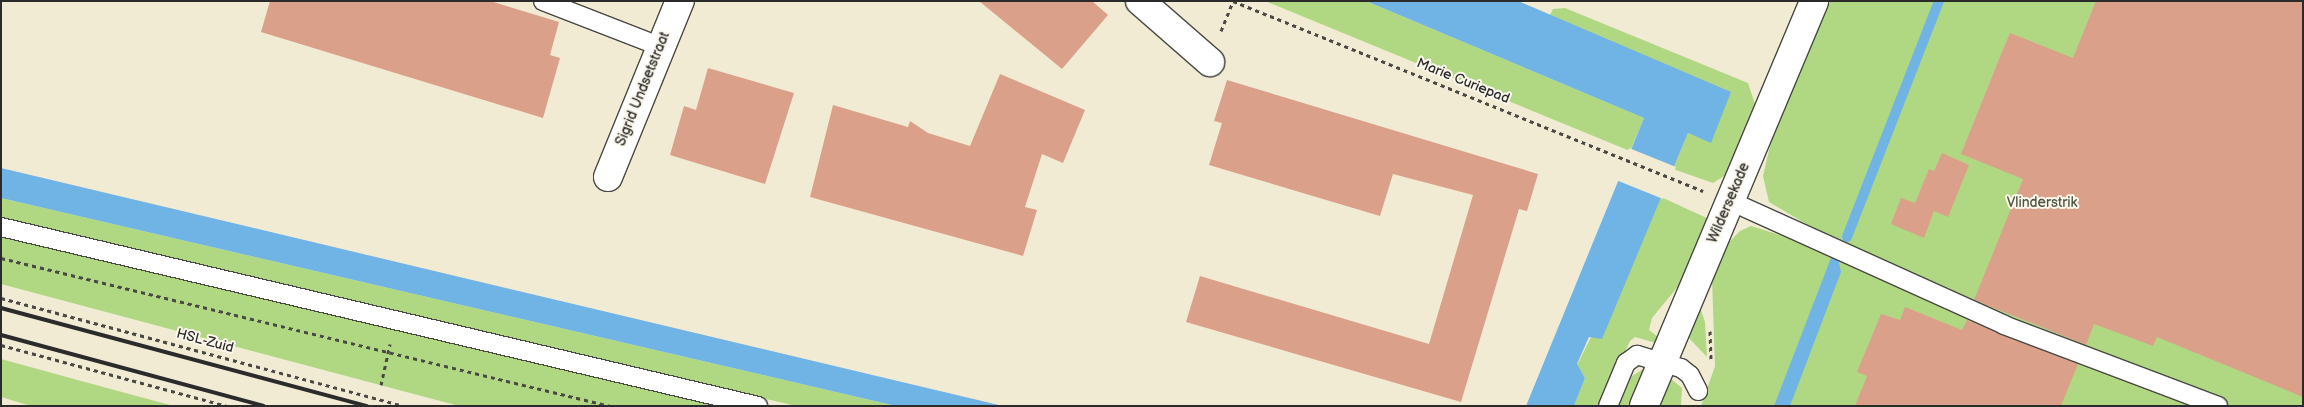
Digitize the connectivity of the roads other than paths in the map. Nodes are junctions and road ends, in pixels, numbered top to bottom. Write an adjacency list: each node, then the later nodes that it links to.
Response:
1 (543, 1): 5 (lane)
2 (680, 1): 5 (street, Sigrid Undsetstraat)
3 (1140, 1): 6 (street)
4 (1814, 1): 8 (street, Wildersekade)
5 (659, 46): 7 (street, Sigrid Undsetstraat)
6 (1210, 62)
7 (608, 177)
8 (1730, 201): 10 (street, Wildersekade); 15 (lane)
9 (1, 227): 12 (lane)
10 (1663, 360): 11 (lane); 13 (lane); 14 (street, Wildersekade)
11 (1698, 391)
12 (758, 406)
13 (1608, 406)
14 (1644, 406)
15 (2218, 406)

